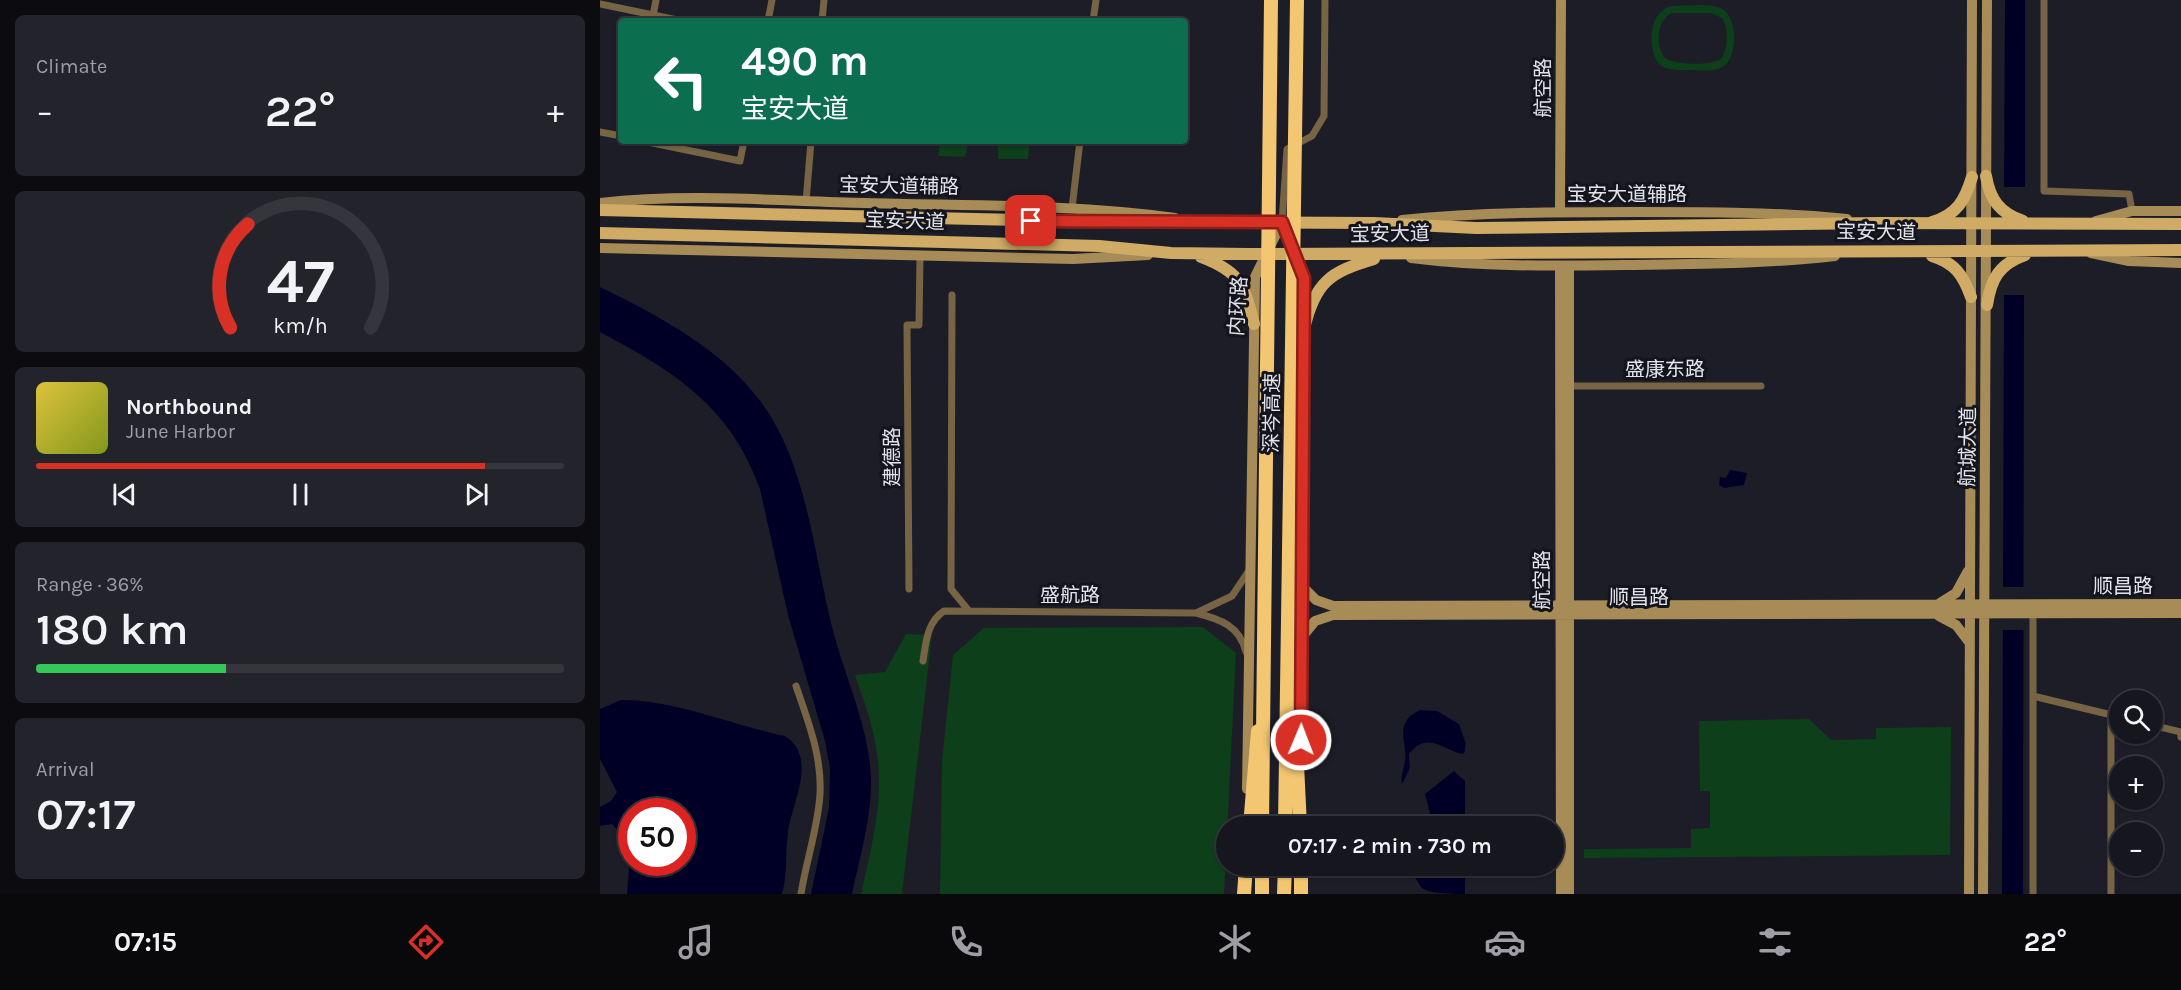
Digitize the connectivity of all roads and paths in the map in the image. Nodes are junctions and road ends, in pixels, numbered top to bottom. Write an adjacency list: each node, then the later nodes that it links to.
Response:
1 (656, 0): 13 (street)
2 (772, 0): 14 (street)
3 (824, 0): 15 (street)
4 (1096, 0): 16 (street)
5 (1271, 0): 81 (highway, 深岑高速, bridge)
6 (1297, 0): 79 (highway, 深岑高速, bridge)
7 (1325, 0): 33 (street)
8 (1561, 0): 31 (main road, 航空路)
9 (1972, 0): 24 (main road, 航城大道)
10 (1987, 0): 23 (main road, 航城大道)
11 (2044, 0): 29 (street)
12 (600, 4): 13 (street)
13 (652, 18)
14 (769, 18)
15 (822, 18)
16 (1093, 18)
17 (600, 132): 18 (street)
18 (618, 135)
19 (658, 144): 20 (street)
20 (743, 144)
21 (811, 144): 25 (street)
22 (1080, 144): 27 (street)
23 (1986, 176): 40 (main road, 航城大道); 41 (main road)
24 (1972, 177): 36 (main road); 37 (main road, 航城大道)
25 (806, 202): 26 (main road, 宝安大道辅路); 27 (main road, 宝安大道辅路)
26 (600, 203)
27 (1072, 208): 32 (main road, 宝安大道辅路)
28 (600, 210): 32 (main road, 宝安大道)
29 (2132, 211): 30 (main road); 38 (main road)
30 (2181, 211)
31 (1560, 212): 34 (main road, 宝安大道辅路); 35 (main road, 宝安大道辅路)
32 (1196, 221): 33 (main road, 宝安大道)
33 (1282, 222): 34 (main road, 宝安大道); 53 (main road, 内环路); 54 (main road)
34 (1374, 223): 35 (main road, 宝安大道)
35 (1880, 223): 36 (main road, 宝安大道)
36 (1921, 224): 37 (main road, 宝安大道)
37 (1972, 224): 40 (main road, 宝安大道); 46 (main road, 航城大道)
38 (2085, 224): 39 (main road, 宝安大道); 41 (main road, 宝安大道)
39 (2181, 224)
40 (1986, 225): 41 (main road, 宝安大道); 47 (main road, 航城大道)
41 (2039, 225)
42 (600, 233): 50 (main road, 宝安大道)
43 (600, 248): 56 (main road)
44 (2181, 250): 49 (main road, 宝安大道)
45 (1870, 252): 51 (main road, 宝安大道); 55 (main road, 宝安大道); 58 (main road)
46 (1972, 252): 47 (main road, 宝安大道); 51 (main road, 宝安大道); 60 (main road, 航城大道)
47 (1986, 252): 48 (main road, 宝安大道); 61 (main road, 航城大道)
48 (2039, 252): 49 (main road, 宝安大道); 61 (main road)
49 (2082, 252): 57 (main road)
50 (1171, 253): 52 (main road, 宝安大道); 56 (main road)
51 (1916, 253): 60 (main road)
52 (1192, 254): 53 (main road, 宝安大道); 62 (main road)
53 (1266, 255): 54 (main road, 宝安大道); 62 (main road, 内环路)
54 (1295, 255): 55 (main road, 宝安大道); 63 (main road)
55 (1387, 255): 58 (main road); 63 (main road)
56 (920, 257): 69 (street, 建德路)
57 (2181, 263)
58 (1564, 266): 64 (main road, 航空路); 75 (main road, 航空路)
59 (952, 295): 76 (street)
60 (1971, 297): 67 (main road, 航城大道)
61 (1987, 305): 73 (main road, 航城大道)
62 (1254, 324): 66 (main road, 内环路)
63 (1304, 329): 68 (main road)
64 (1569, 386): 65 (street, 盛康东路); 75 (main road, 航空路)
65 (1761, 386)
66 (1250, 562): 77 (street); 84 (main road, 内环路)
67 (1970, 565): 71 (main road); 72 (main road, 航城大道)
68 (1302, 586): 75 (main road, 顺昌路); 80 (main road)
69 (909, 589)
70 (2181, 604): 74 (main road, 顺昌路)
71 (1937, 609): 72 (main road, 顺昌路); 75 (main road, 顺昌路); 82 (main road)
72 (1970, 609): 73 (main road, 顺昌路); 82 (main road, 航城大道)
73 (1985, 609): 74 (main road, 顺昌路); 110 (main road, 航城大道)
74 (2031, 609): 78 (main road, 顺昌路); 86 (street)
75 (1564, 610): 80 (main road, 顺昌路); 107 (main road, 航空路); 108 (main road, 航空路)
76 (969, 611): 77 (street, 盛航路); 83 (street, 盛航路)
77 (1196, 613): 84 (street)
78 (2181, 613)
79 (1289, 626): 95 (highway, 深岑高速, bridge); 96 (highway, bridge)
80 (1302, 637): 97 (main road)
81 (1265, 642): 93 (highway, bridge); 94 (highway, 深岑高速, bridge)
82 (1970, 643): 109 (main road, 航城大道)
83 (923, 661)
84 (1249, 663): 92 (main road, 内环路)
85 (796, 686): 102 (street)
86 (2033, 696): 87 (street); 111 (street)
87 (2109, 715)
88 (2163, 728): 89 (street)
89 (2181, 732): 90 (street)
90 (2181, 737)
91 (2110, 744): 112 (street)
92 (1248, 816)
93 (1249, 816)
94 (1262, 816)
95 (1286, 816)
96 (1299, 816)
97 (1300, 816)
98 (1246, 876): 103 (highway)
99 (1262, 876): 104 (highway)
100 (1285, 876): 105 (highway)
101 (1300, 876): 106 (highway)
102 (801, 894)
103 (1245, 894)
104 (1262, 894)
105 (1284, 894)
106 (1300, 894)
107 (1561, 894)
108 (1569, 894)
109 (1970, 894)
110 (1983, 894)
111 (2033, 894)
112 (2111, 894)

